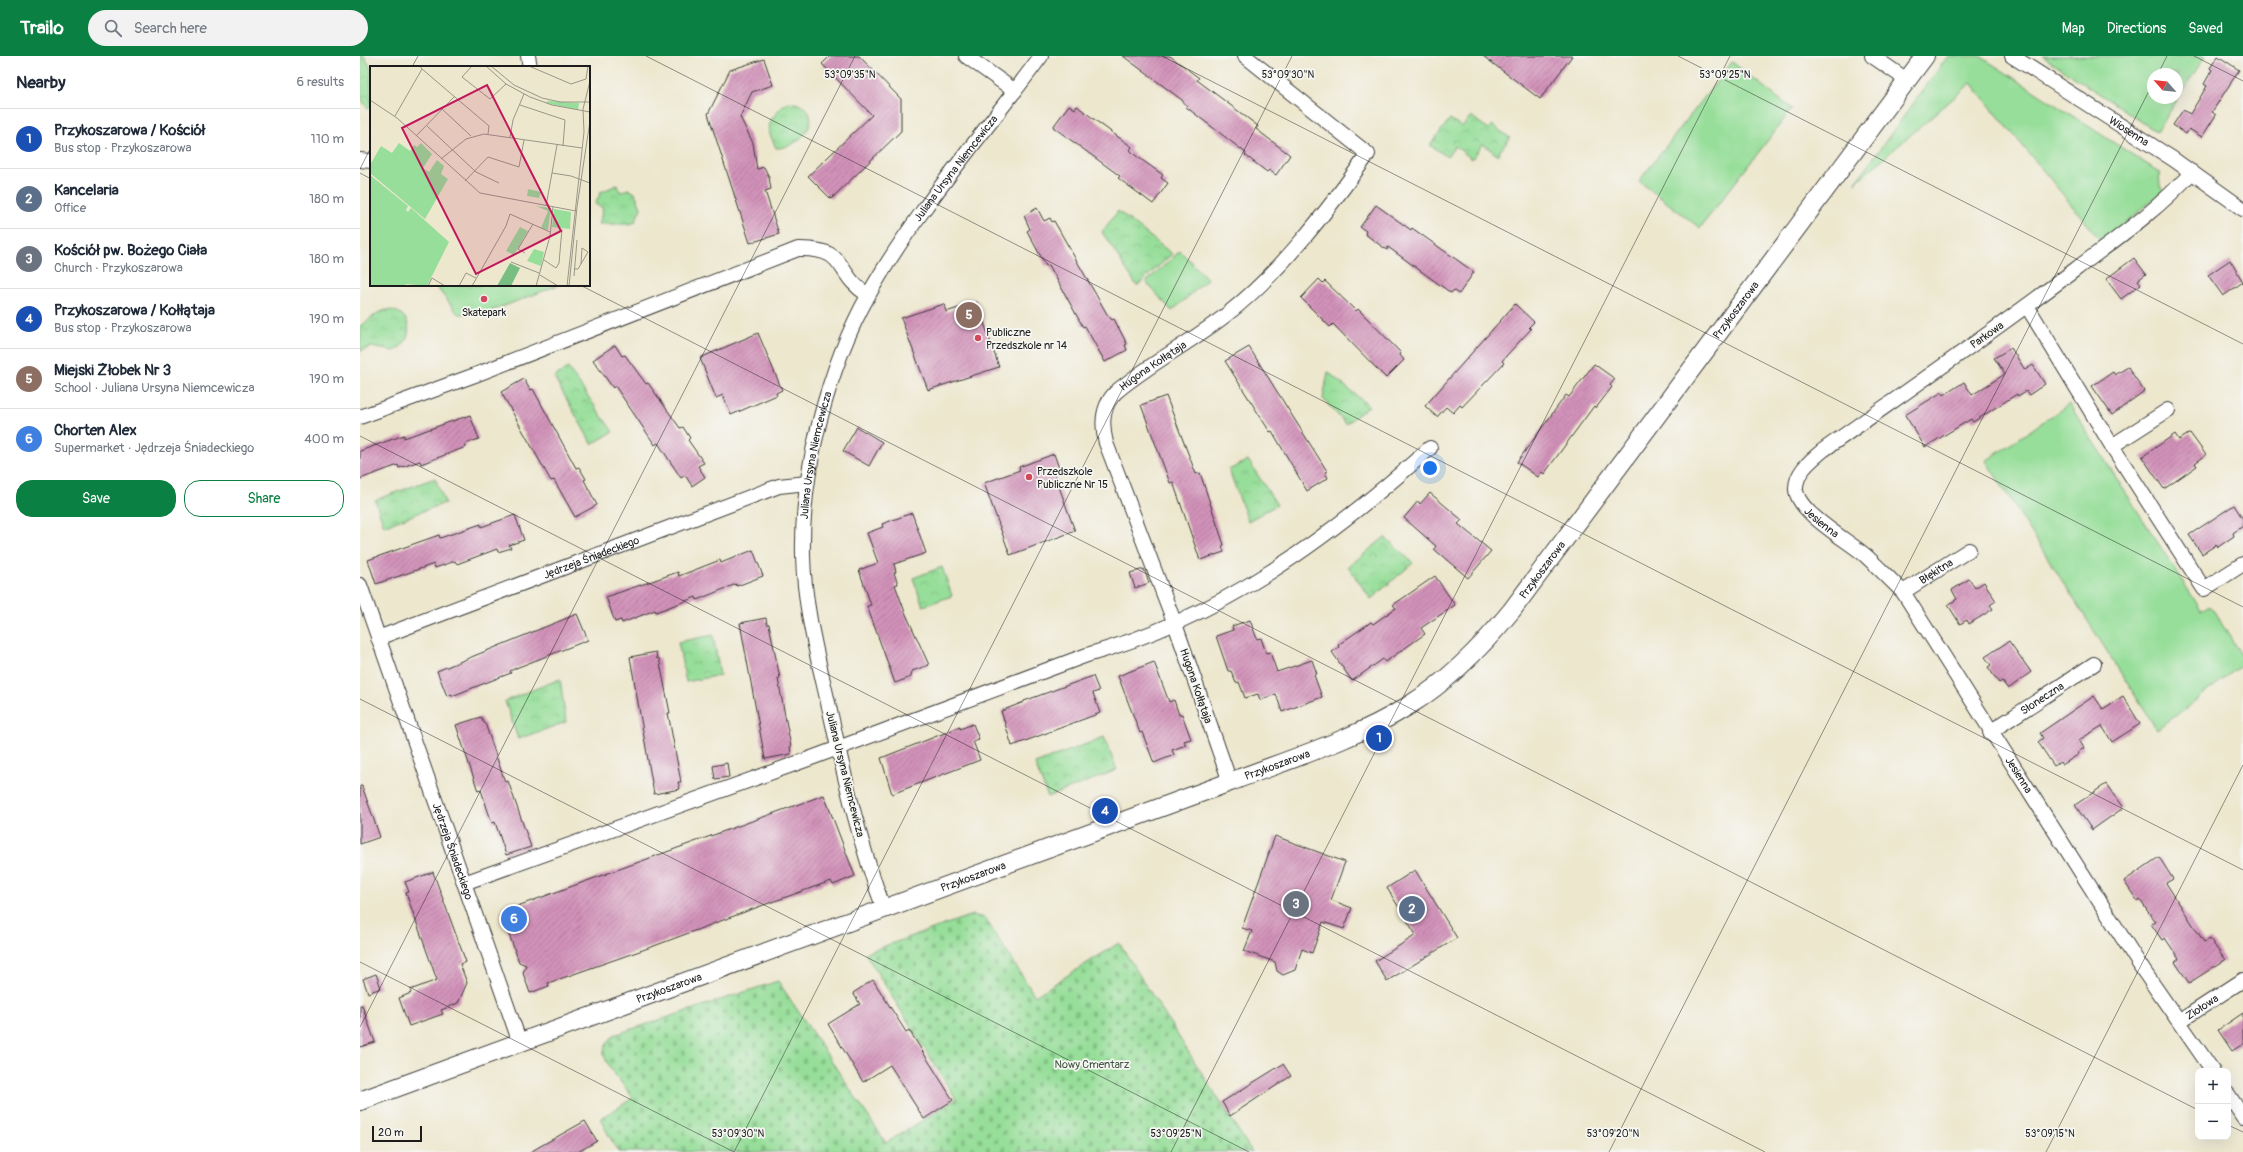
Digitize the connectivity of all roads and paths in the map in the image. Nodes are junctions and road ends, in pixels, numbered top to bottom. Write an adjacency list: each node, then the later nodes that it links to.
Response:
1 (528, 56): 8 (street)
2 (966, 56): 10 (street)
3 (1041, 56): 10 (street, Juliana Ursyna Niemcewicza)
4 (1245, 56): 27 (street, Hugona Kołłątaja)
5 (1872, 56): 9 (street)
6 (1925, 56): 9 (street, Przykoszarowa)
7 (2012, 56): 13 (street, Wiosenna)
8 (530, 66)
9 (1907, 80): 32 (street, Przykoszarowa)
10 (1015, 91): 15 (street, Juliana Ursyna Niemcewicza)
11 (360, 160): 12 (street)
12 (370, 161)
13 (2192, 172): 14 (street, Wiosenna); 16 (street, Parkowa)
14 (2243, 209)
15 (868, 295): 18 (street); 21 (street, Juliana Ursyna Niemcewicza)
16 (2028, 306): 19 (street); 22 (street, Parkowa)
17 (2168, 410): 19 (street)
18 (360, 417)
19 (2112, 446): 24 (street)
20 (1430, 448): 27 (street)
21 (806, 483): 28 (street, Jędrzeja Śniadeckiego); 31 (street, Juliana Ursyna Niemcewicza)
22 (1800, 502): 26 (street, Jesienna)
23 (1969, 550): 26 (street, Błękitna)
24 (2243, 564)
25 (360, 585): 28 (street, Jędrzeja Śniadeckiego)
26 (1903, 592): 30 (street, Jesienna)
27 (1175, 624): 31 (street); 32 (street, Hugona Kołłątaja)
28 (378, 638): 33 (street, Jędrzeja Śniadeckiego)
29 (2094, 664): 30 (street, Słoneczna)
30 (1990, 732): 36 (street, Jesienna)
31 (838, 749): 33 (street); 34 (street, Juliana Ursyna Niemcewicza)
32 (1230, 782): 34 (street, Przykoszarowa)
33 (464, 884): 37 (street, Jędrzeja Śniadeckiego)
34 (884, 909): 37 (street, Przykoszarowa)
35 (2243, 980): 36 (street, Ziołowa)
36 (2180, 1021): 38 (street, Jesienna)
37 (520, 1043): 40 (street, Przykoszarowa)
38 (2211, 1068)
39 (2231, 1099): 41 (street)
40 (360, 1101)
41 (2243, 1117)

